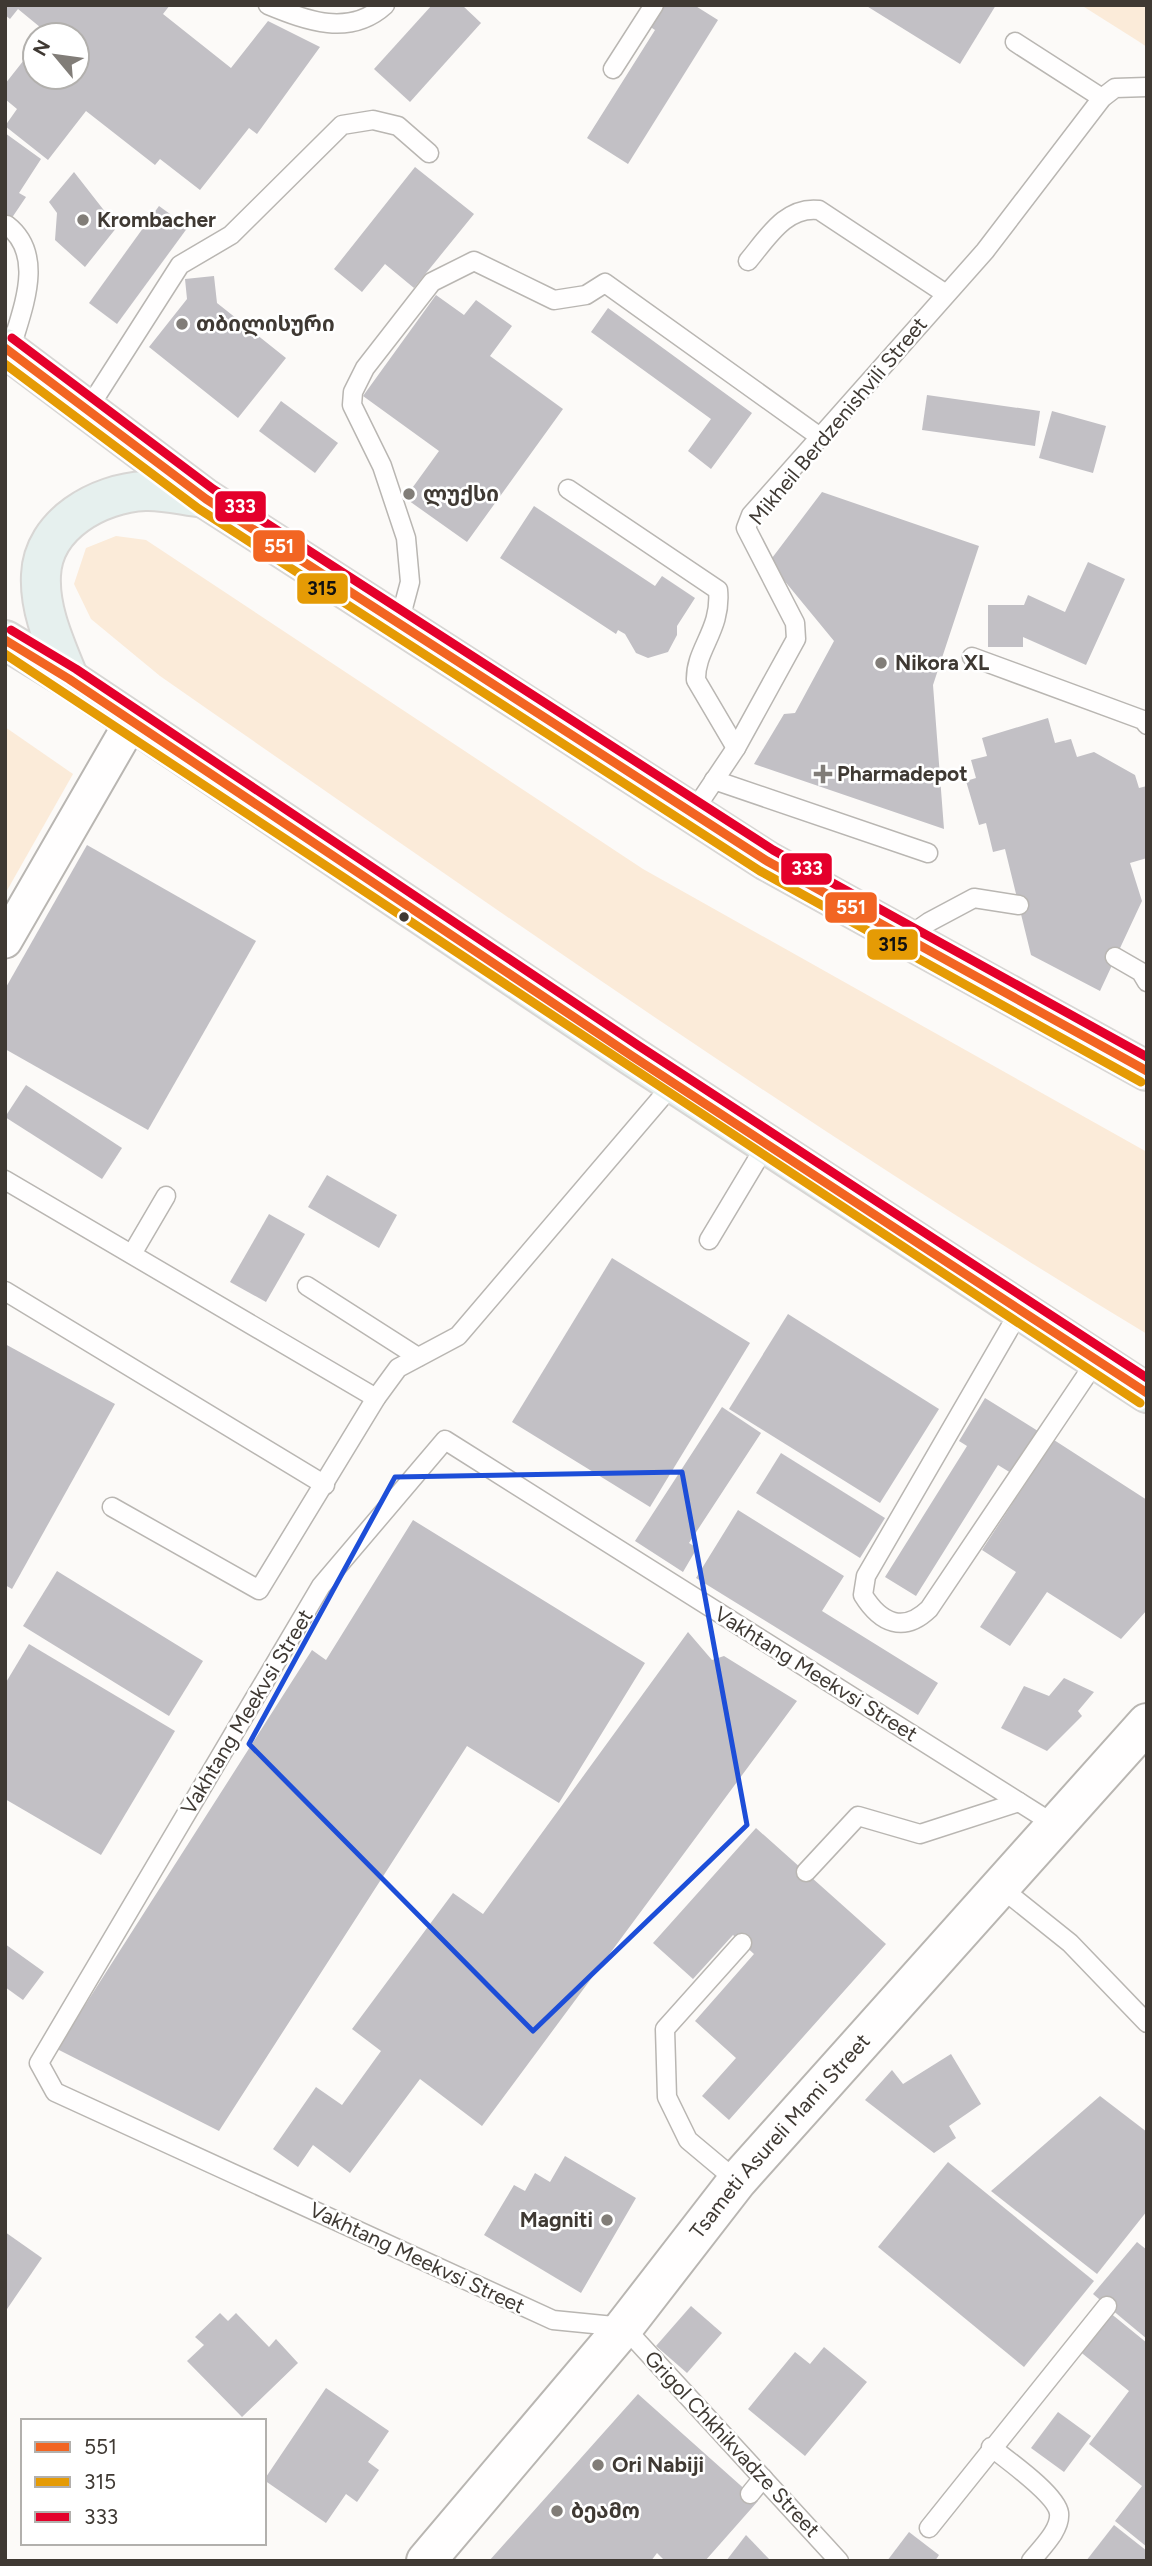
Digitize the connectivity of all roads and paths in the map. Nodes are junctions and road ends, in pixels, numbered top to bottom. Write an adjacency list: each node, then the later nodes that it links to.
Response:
1 (268, 5): 2 (lane)
2 (385, 5)
3 (654, 5): 5 (lane)
4 (1015, 42): 7 (lane)
5 (613, 69)
6 (1147, 87): 7 (lane)
7 (1102, 97): 11 (lane, Mikheil Berdzenishvili Street)
8 (429, 153): 13 (lane)
9 (7, 225): 12 (lane)
10 (748, 261): 11 (lane)
11 (946, 295): 14 (lane, Mikheil Berdzenishvili Street)
12 (8, 350): 13 (highway)
13 (88, 409): 16 (highway)
14 (820, 437): 17 (lane); 23 (lane, Mikheil Berdzenishvili Street)
15 (568, 489): 23 (lane)
16 (206, 499): 17 (highway); 20 (highway)
17 (399, 623): 25 (highway)
18 (7, 643): 20 (highway)
19 (972, 657): 21 (lane)
20 (69, 679): 22 (highway)
21 (1145, 720)
22 (132, 721): 29 (street); 33 (highway)
23 (736, 748): 24 (lane, Mikheil Berdzenishvili Street)
24 (714, 780): 25 (lane, Mikheil Berdzenishvili Street); 26 (lane)
25 (693, 812): 28 (highway)
26 (928, 853)
27 (1019, 905): 28 (lane)
28 (906, 938): 32 (highway)
29 (5, 941)
30 (1115, 957): 31 (lane)
31 (1147, 982)
32 (1147, 1071)
33 (673, 1084): 34 (highway); 42 (lane)
34 (766, 1145): 37 (lane); 41 (highway)
35 (5, 1180): 38 (lane)
36 (166, 1196): 38 (lane)
37 (709, 1240)
38 (132, 1254): 45 (lane)
39 (307, 1286): 42 (lane)
40 (5, 1291): 46 (lane)
41 (1019, 1312): 43 (highway); 43 (lane)
42 (418, 1357): 45 (lane)
43 (1096, 1362): 44 (highway)
44 (1147, 1393)
45 (376, 1398): 46 (lane)
46 (325, 1485): 47 (lane)
47 (113, 1507)
48 (1147, 1723): 50 (street, Tsameti Asureli Mami Street)
49 (1019, 1802): 50 (lane, Vakhtang Meekvsi Street); 51 (lane); 57 (lane, Vakhtang Meekvsi Street)
50 (1057, 1826): 52 (street, Tsameti Asureli Mami Street)
51 (806, 1872)
52 (1000, 1887): 54 (lane); 55 (street, Tsameti Asureli Mami Street)
53 (742, 1943): 55 (lane)
54 (1147, 2023)
55 (737, 2181): 57 (street, Tsameti Asureli Mami Street)
56 (1107, 2306): 58 (lane)
57 (624, 2327): 59 (lane, Grigol Chkhikvadze Street); 62 (street, Tsameti Asureli Mami Street)
58 (991, 2446): 61 (lane); 64 (lane)
59 (763, 2478): 60 (lane); 63 (lane, Grigol Chkhikvadze Street)
60 (750, 2494)
61 (929, 2528)
62 (426, 2561)
63 (839, 2561)
64 (1031, 2561)

